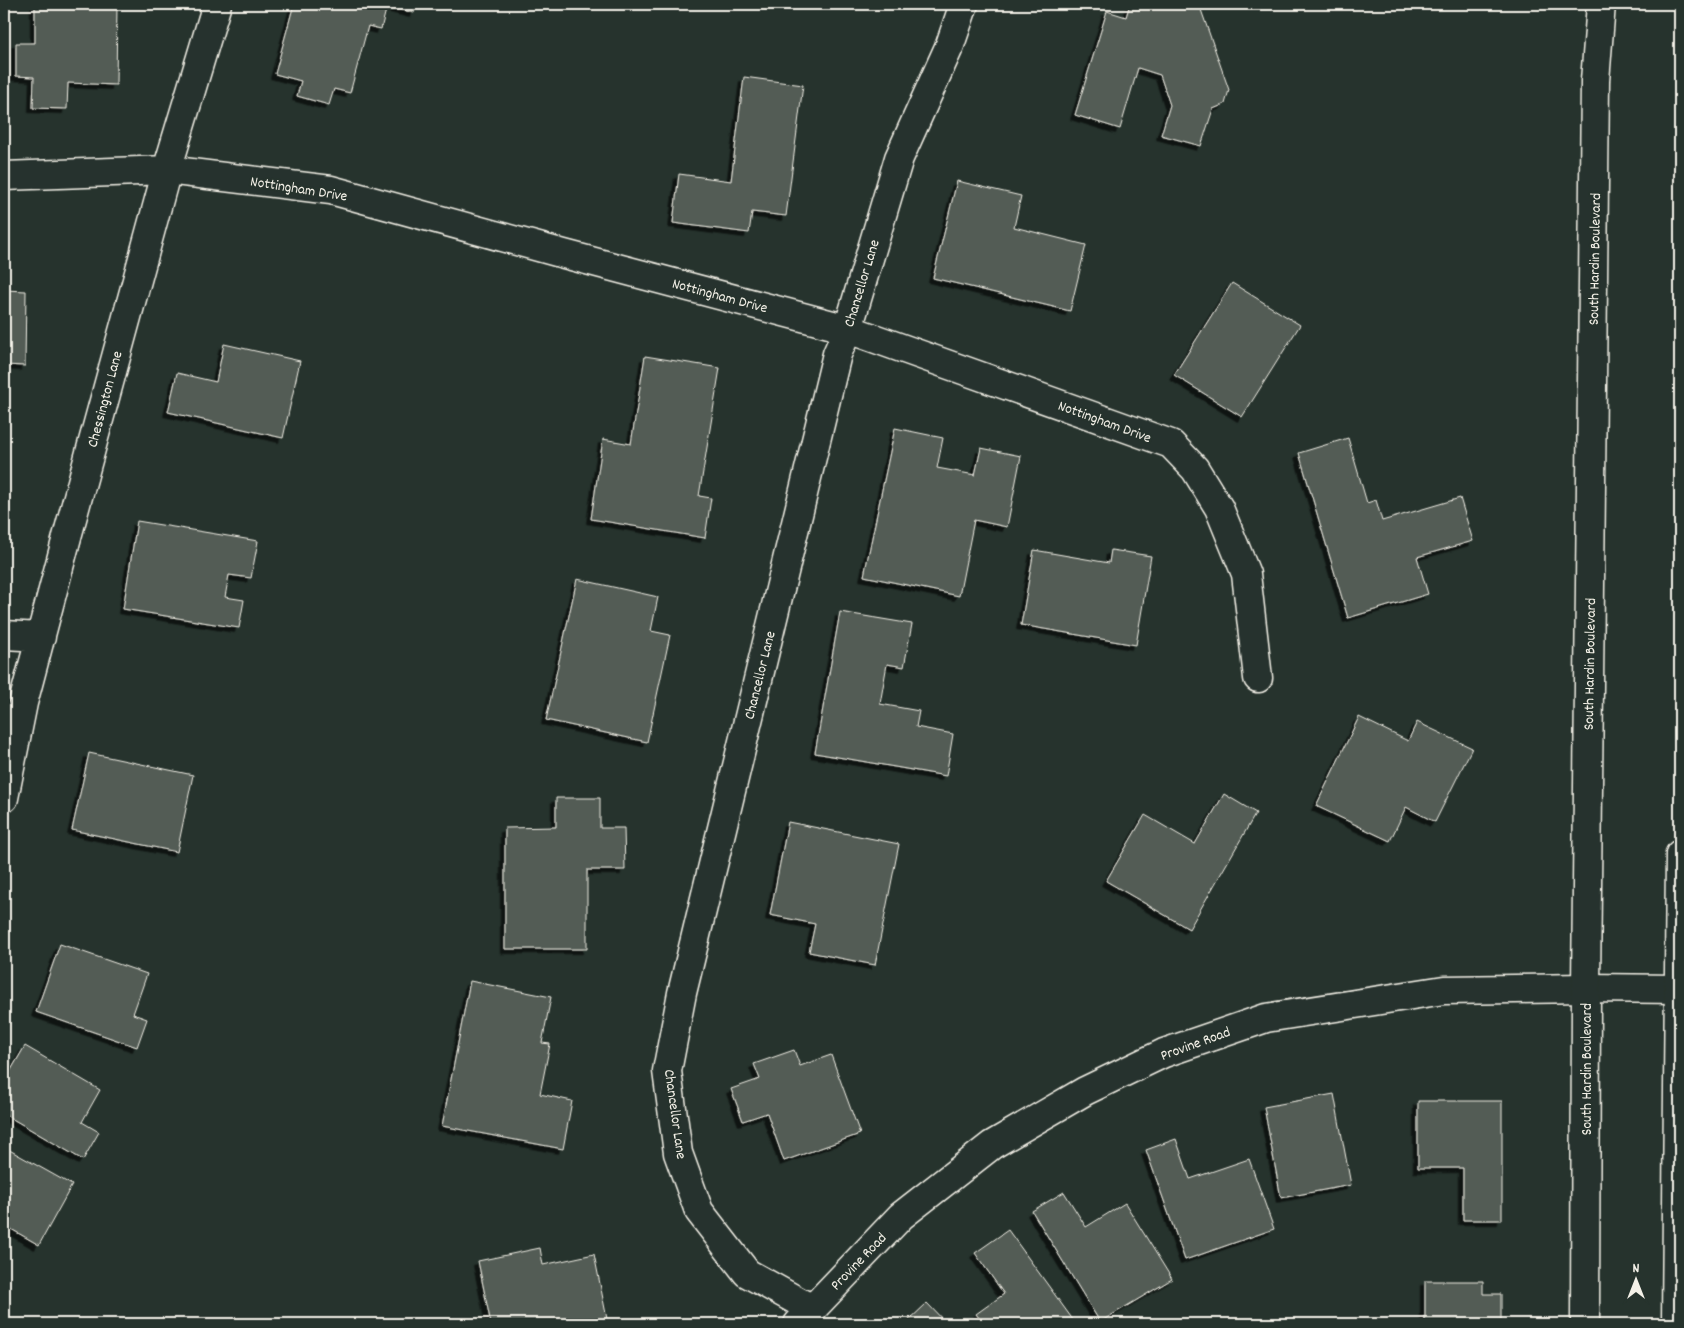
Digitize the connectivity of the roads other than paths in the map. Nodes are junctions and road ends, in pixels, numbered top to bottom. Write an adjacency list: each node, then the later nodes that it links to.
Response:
1 (217, 4): 4 (street, Chessington Lane)
2 (964, 4): 6 (street, Chancellor Lane)
3 (1601, 4): 12 (street, South Hardin Boulevard)
4 (167, 170): 5 (street, Nottingham Drive); 6 (street, Nottingham Drive); 8 (street, Chessington Lane)
5 (4, 176)
6 (848, 329): 9 (street, Nottingham Drive); 14 (street, Chancellor Lane)
7 (4, 635): 8 (street)
8 (41, 637): 10 (street, Chessington Lane)
9 (1258, 678)
10 (4, 798)
11 (1680, 854): 13 (street)
12 (1586, 988): 13 (street, Provine Road); 14 (street, Provine Road); 15 (street, South Hardin Boulevard)
13 (1680, 989): 16 (street)
14 (805, 1316)
15 (1585, 1324)
16 (1676, 1324)

